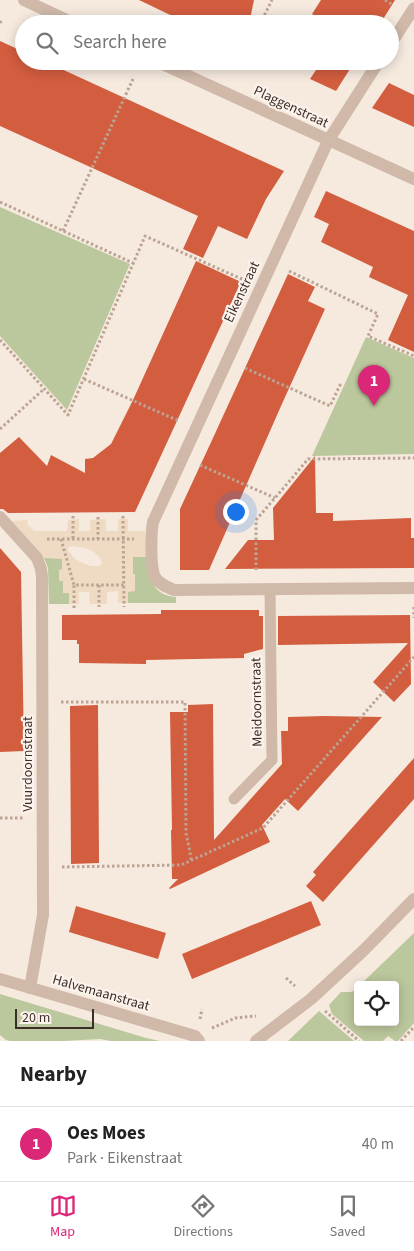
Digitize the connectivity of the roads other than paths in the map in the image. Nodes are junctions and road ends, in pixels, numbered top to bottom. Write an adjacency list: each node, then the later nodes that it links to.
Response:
1 (24, 0): 3 (street)
2 (414, 8): 4 (street)
3 (56, 15)
4 (399, 31)
5 (175, 70): 7 (street, Plaggenstraat)
6 (374, 70): 7 (street, Eikenstraat)
7 (328, 141): 8 (street, Plaggenstraat); 11 (street, Eikenstraat)
8 (414, 179)
9 (0, 518): 15 (street, Vuurdoornstraat)
10 (414, 588): 11 (street)
11 (270, 589): 12 (lane, Meidoornstraat)
12 (234, 799)
13 (414, 899): 17 (street)
14 (0, 979): 15 (street, Halvemaanstraat)
15 (30, 988): 16 (street, Halvemaanstraat)
16 (197, 1039)
17 (256, 1041)

